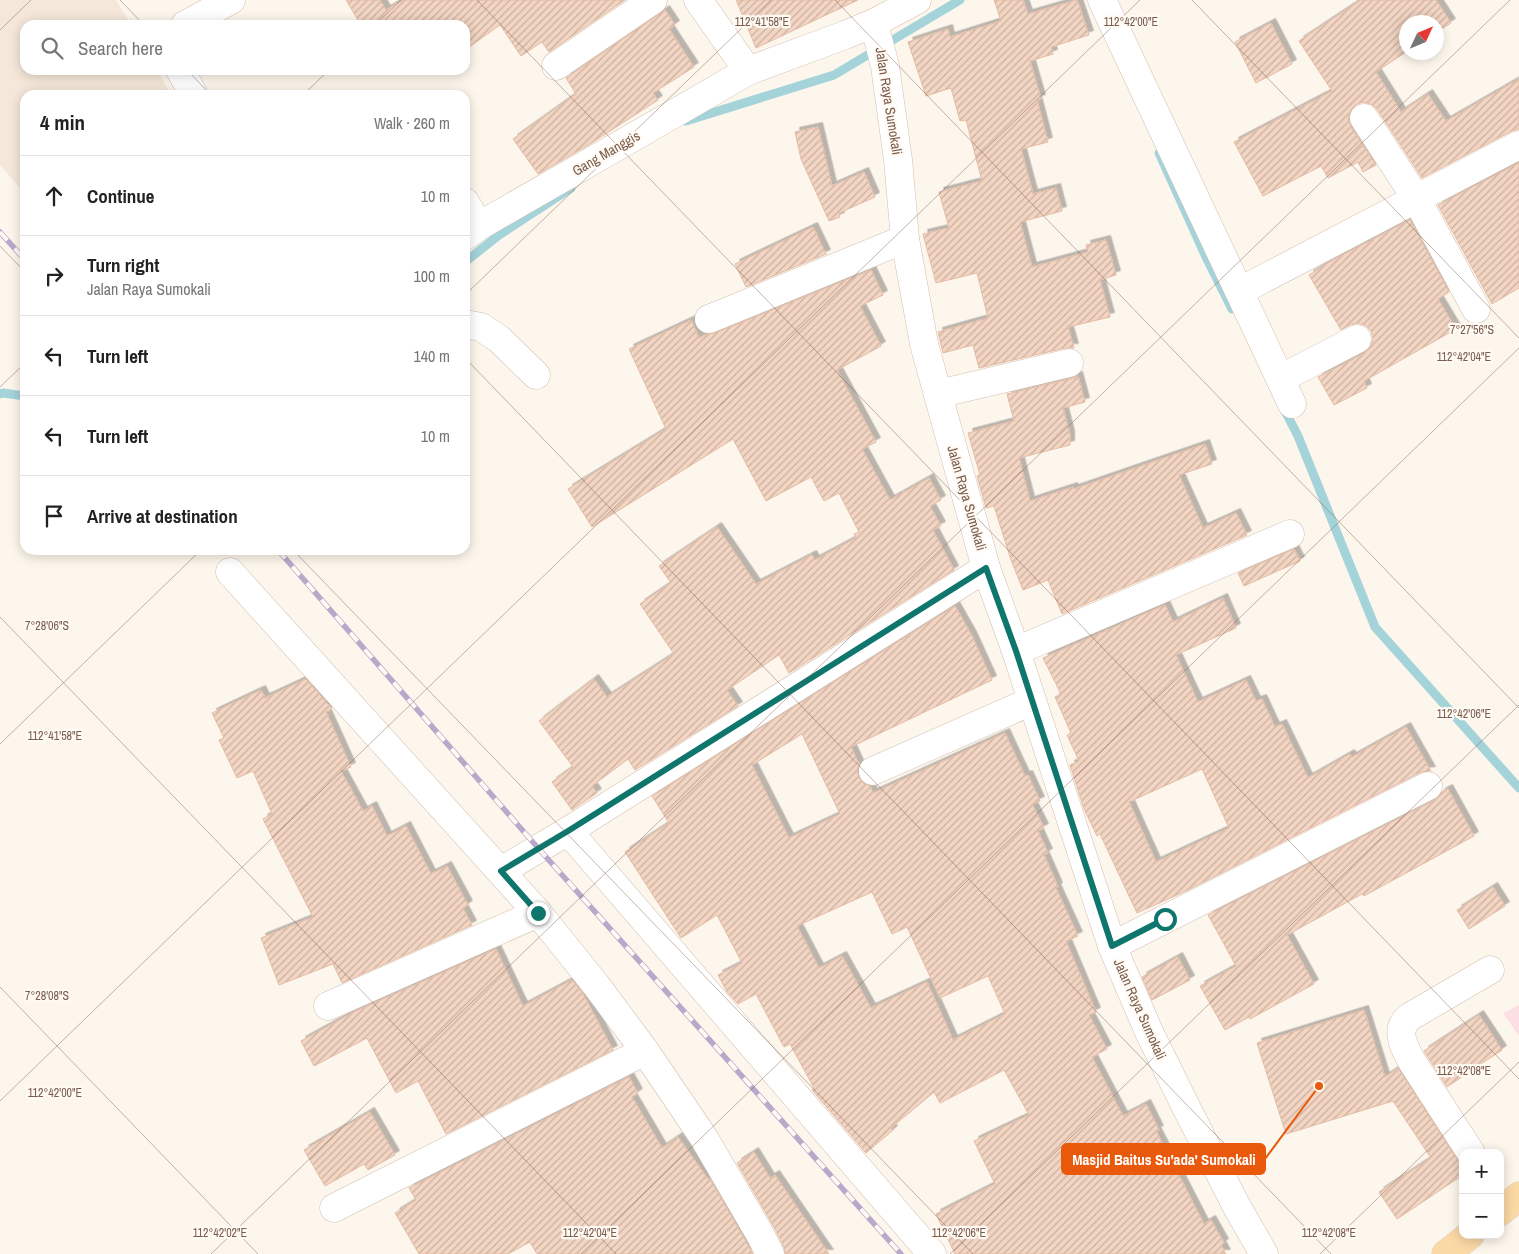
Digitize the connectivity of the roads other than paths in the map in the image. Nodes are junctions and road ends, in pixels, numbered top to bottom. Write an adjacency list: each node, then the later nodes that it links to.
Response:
1 (231, 0): 6 (street)
2 (653, 0): 8 (street)
3 (698, 0): 9 (street)
4 (918, 0): 7 (street, Gang Manggis)
5 (1102, 0): 17 (street)
6 (194, 20)
7 (879, 38): 9 (street, Gang Manggis); 16 (street, Jalan Raya Sumokali)
8 (556, 66)
9 (748, 71): 15 (street, Gang Manggis)
10 (183, 75): 11 (street)
11 (191, 90)
12 (1364, 118): 14 (street)
13 (1519, 145): 14 (street)
14 (1416, 198): 17 (street); 18 (street)
15 (472, 231)
16 (905, 239): 19 (street); 25 (street, Jalan Raya Sumokali)
17 (1240, 291): 24 (street)
18 (1476, 309)
19 (709, 319)
20 (470, 325): 23 (street)
21 (1357, 339): 24 (street)
22 (1069, 363): 25 (street)
23 (536, 375)
24 (1280, 378): 26 (street)
25 (938, 394): 28 (street, Jalan Raya Sumokali)
26 (1292, 404)
27 (1290, 534): 30 (street)
28 (986, 568): 30 (street, Jalan Raya Sumokali); 34 (street)
29 (230, 572): 35 (street)
30 (1016, 651): 31 (street, Jalan Raya Sumokali)
31 (1032, 701): 32 (street); 37 (street, Jalan Raya Sumokali)
32 (873, 771)
33 (1428, 786): 37 (street)
34 (568, 831): 35 (street); 45 (street)
35 (501, 871): 36 (street)
36 (538, 913): 39 (street); 40 (street)
37 (1112, 946): 46 (street, Jalan Raya Sumokali)
38 (1490, 970): 41 (street)
39 (328, 1006)
40 (645, 1051): 42 (street); 44 (street)
41 (1468, 1149)
42 (334, 1208)
43 (1465, 1239): 47 (main road)
44 (770, 1254)
45 (932, 1254)
46 (1264, 1254)
47 (1446, 1254)

